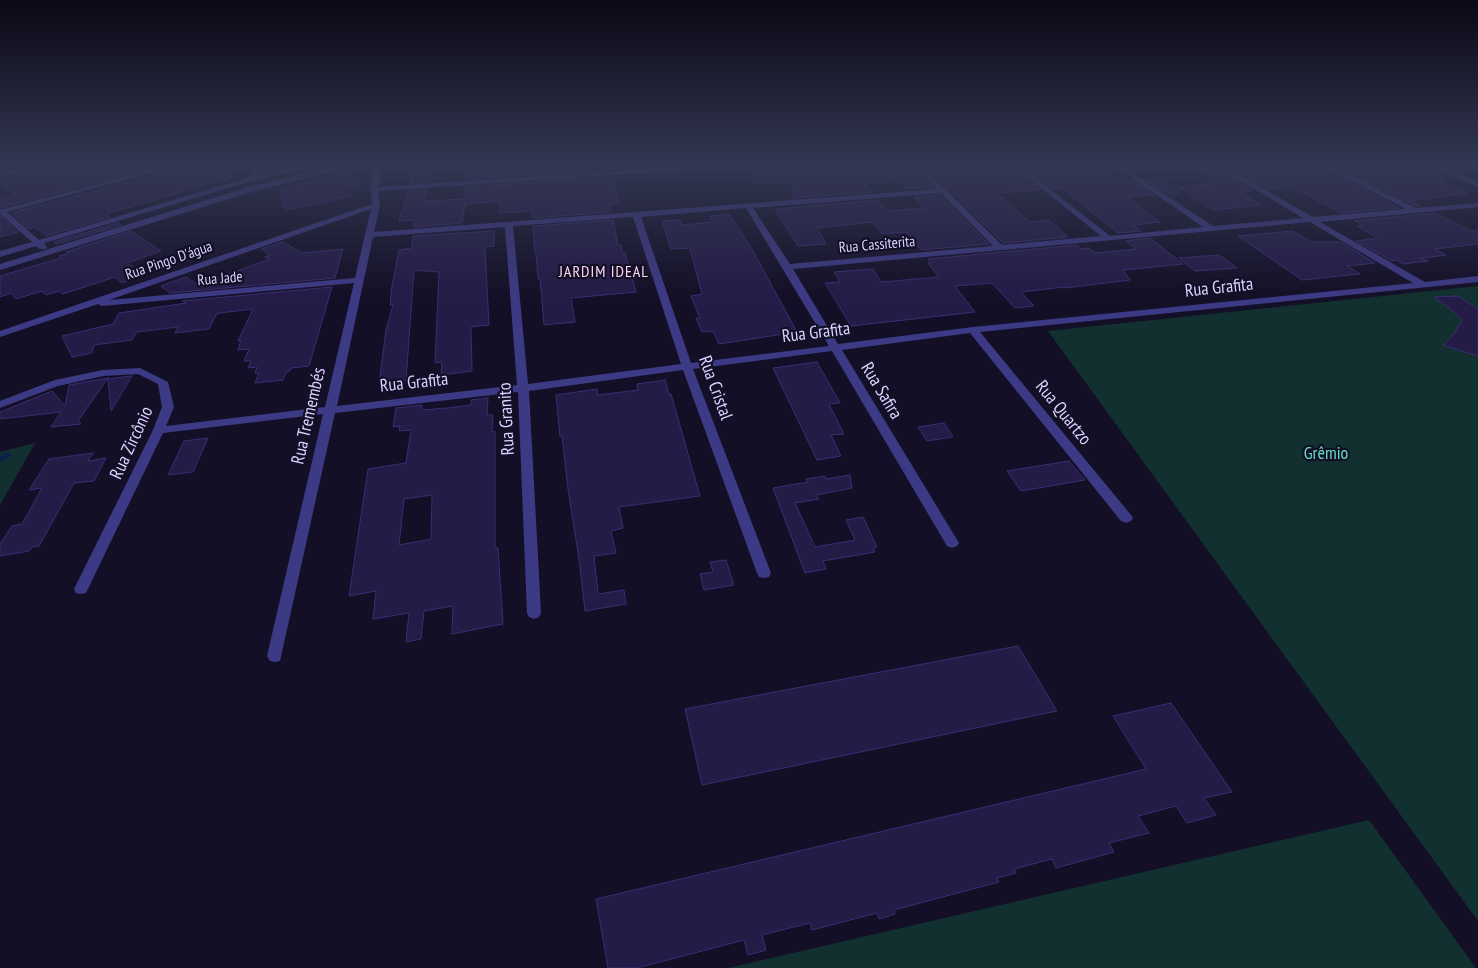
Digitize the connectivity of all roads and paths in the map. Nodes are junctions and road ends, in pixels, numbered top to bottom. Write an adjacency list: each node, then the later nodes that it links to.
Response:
1 (15, 208): 15 (street)
2 (152, 208): 22 (street)
3 (190, 208): 24 (street)
4 (367, 208): 31 (street, Rua Pingo D'água)
5 (375, 208): 20 (street, Rua Tremembés)
6 (718, 208): 16 (street)
7 (749, 208): 27 (street, Rua Safira)
8 (960, 208): 23 (street)
9 (1070, 208): 21 (street)
10 (1180, 208): 19 (street)
11 (1292, 208): 17 (street)
12 (1412, 208): 14 (street)
13 (1439, 208): 14 (street, Rua Cassiterita)
14 (1416, 210): 17 (street, Rua Cassiterita)
15 (1, 212): 22 (street)
16 (636, 214): 18 (street); 35 (street, Rua Cristal)
17 (1313, 220): 19 (street, Rua Cassiterita); 30 (street)
18 (509, 224): 20 (street); 36 (street, Rua Granito)
19 (1211, 229): 21 (street, Rua Cassiterita)
20 (369, 235): 29 (street, Rua Tremembés)
21 (1108, 238): 23 (street, Rua Cassiterita)
22 (38, 242): 24 (street); 25 (street)
23 (999, 247): 27 (street, Rua Cassiterita)
24 (48, 252): 26 (street)
25 (0, 254)
26 (0, 267)
27 (787, 267): 34 (street, Rua Safira)
28 (1478, 279): 30 (street, Rua Grafita)
29 (359, 280): 31 (street, Rua Jade); 38 (street, Rua Tremembés)
30 (1422, 284): 32 (street, Rua Grafita)
31 (83, 305): 33 (street, Rua Pingo D'água)
32 (973, 330): 34 (street, Rua Grafita); 40 (street, Rua Quartzo)
33 (0, 334)
34 (836, 349): 35 (street, Rua Grafita); 41 (street, Rua Safira)
35 (687, 366): 36 (street, Rua Grafita); 42 (street, Rua Cristal)
36 (523, 388): 38 (street, Rua Grafita); 44 (street, Rua Granito)
37 (0, 404): 39 (street, Rua Zircônio)
38 (330, 409): 39 (street, Rua Grafita); 45 (street, Rua Tremembés)
39 (159, 430): 43 (street, Rua Zircônio)
40 (1126, 518)
41 (952, 543)
42 (764, 573)
43 (81, 589)
44 (534, 613)
45 (275, 656)

